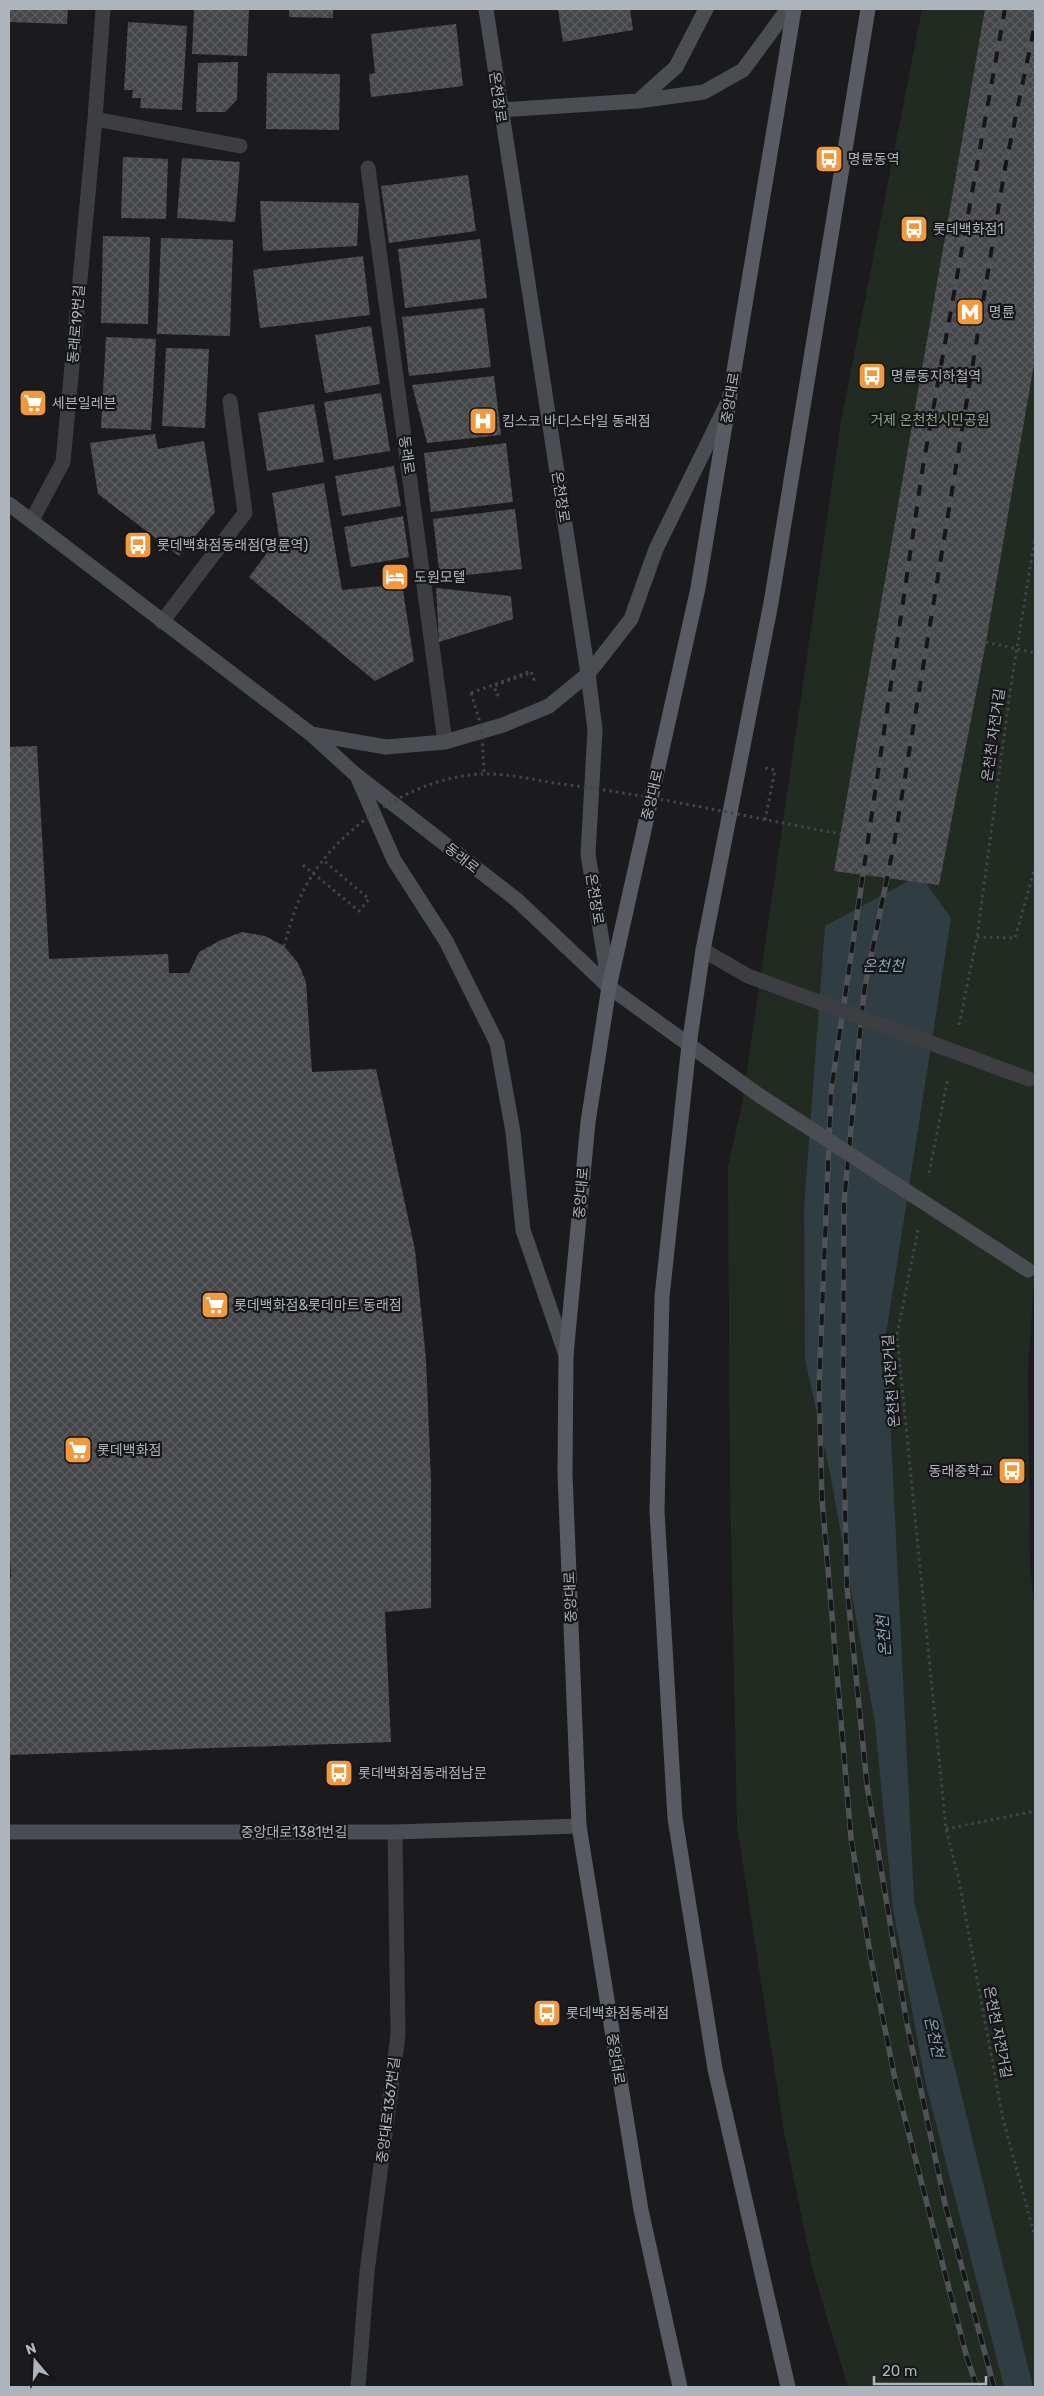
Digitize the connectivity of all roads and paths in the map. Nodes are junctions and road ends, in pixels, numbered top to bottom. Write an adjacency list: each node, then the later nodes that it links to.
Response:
1 (103, 9): 9 (street, 동래로19번길)
2 (486, 9): 8 (main road, 온천장로)
3 (706, 9): 7 (main road)
4 (788, 9): 7 (main road)
5 (794, 9): 12 (main road, 중앙대로)
6 (868, 9): 34 (main road)
7 (638, 100): 8 (main road)
8 (500, 110): 21 (main road, 온천장로)
9 (95, 119): 10 (street); 15 (street, 동래로19번길)
10 (240, 146)
11 (368, 168): 25 (street, 동래로)
12 (729, 398): 21 (main road); 35 (main road, 중앙대로)
13 (230, 401): 17 (street)
14 (9, 504): 15 (main road, 동래로)
15 (32, 520): 17 (main road, 동래로)
16 (1035, 537): 32 (path, 온천천 자전거길)
17 (162, 622): 24 (main road, 동래로)
18 (986, 642): 19 (path, bridge)
19 (1035, 653)
20 (530, 673): 23 (path)
21 (588, 674): 25 (main road); 35 (main road, 온천장로)
22 (525, 684): 26 (path, bridge)
23 (506, 691)
24 (311, 734): 25 (main road); 27 (main road, 동래로)
25 (445, 742)
26 (484, 774): 28 (path, bridge); 29 (path, bridge)
27 (356, 775): 35 (main road, 동래로); 43 (main road)
28 (841, 834)
29 (322, 860): 30 (path); 33 (path, bridge)
30 (303, 865)
31 (1035, 867): 32 (path)
32 (977, 937): 36 (path, 온천천 자전거길)
33 (284, 946)
34 (703, 950): 37 (main road); 39 (street, bridge)
35 (609, 987): 37 (main road, 동래로); 43 (main road, 중앙대로)
36 (957, 1034)
37 (689, 1045): 42 (main road, 동래로, bridge); 52 (main road)
38 (950, 1073): 40 (path)
39 (1032, 1080)
40 (928, 1180)
41 (918, 1228): 46 (path, 온천천 자전거길)
42 (1032, 1272)
43 (566, 1355): 45 (main road, 중앙대로)
44 (1035, 1811): 46 (path)
45 (579, 1826): 48 (main road, 중앙대로1381번길); 51 (main road, 중앙대로)
46 (946, 1829): 49 (path, 온천천 자전거길)
47 (9, 1832): 48 (main road, 중앙대로1381번길)
48 (396, 1832): 50 (street, 중앙대로1367번길)
49 (1035, 2237)
50 (358, 2387)
51 (680, 2387)
52 (788, 2387)

